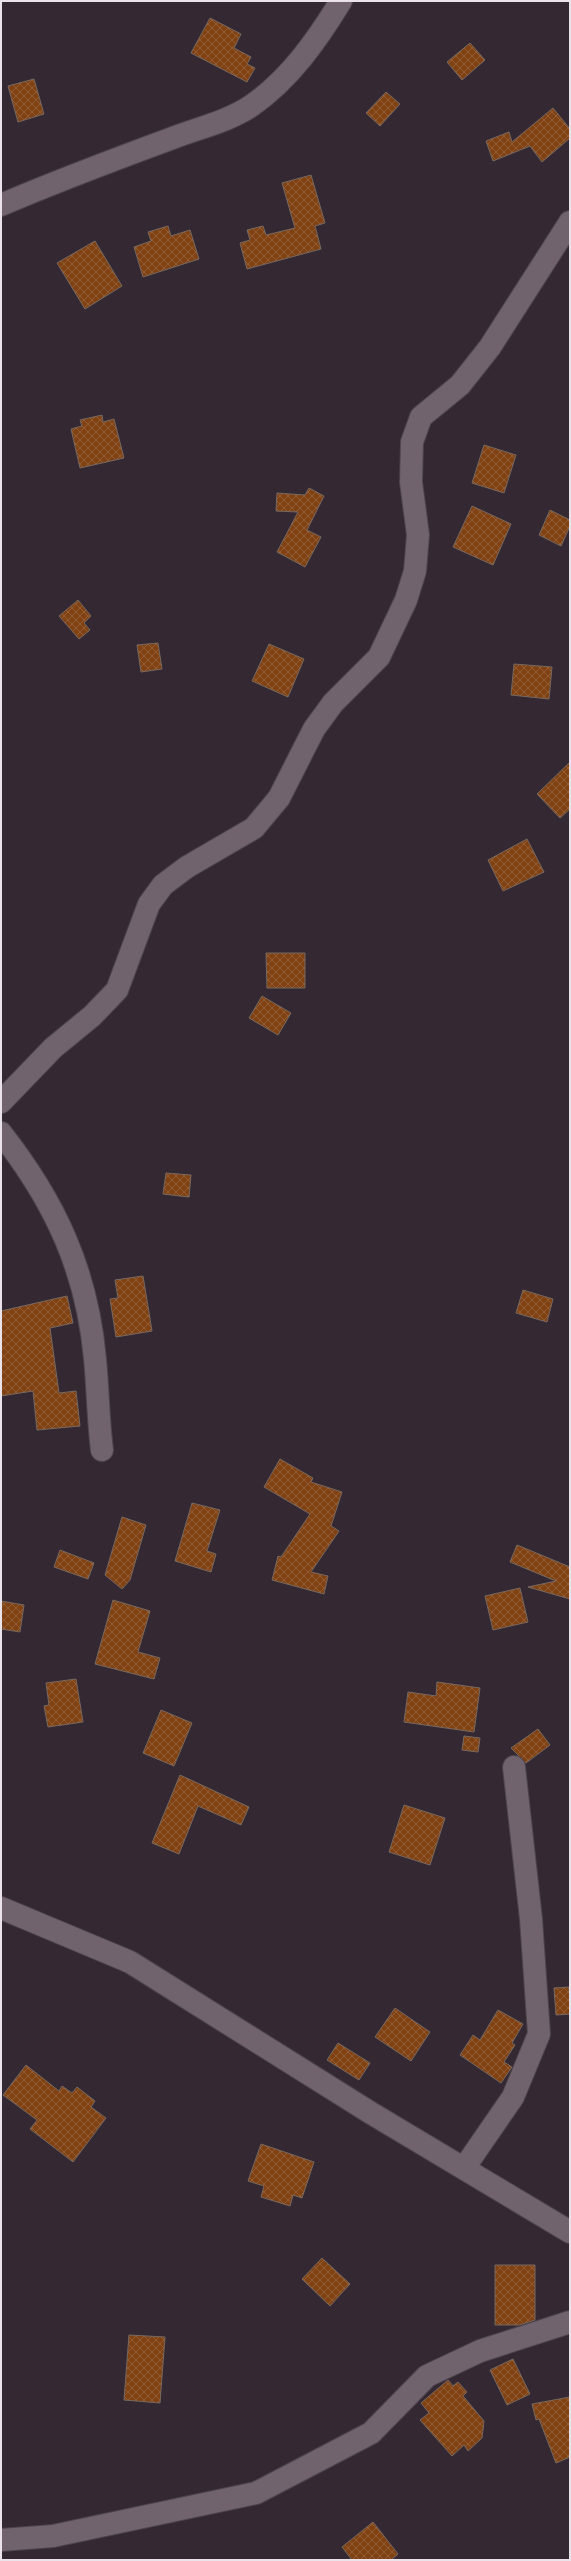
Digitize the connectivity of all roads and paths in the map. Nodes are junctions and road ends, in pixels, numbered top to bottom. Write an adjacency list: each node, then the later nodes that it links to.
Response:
1 (341, 1): 2 (street)
2 (1, 205)
3 (570, 222): 4 (street)
4 (1, 1102)
5 (1, 1133): 6 (street)
6 (102, 1450)
7 (514, 1767): 9 (street)
8 (1, 1908): 9 (street)
9 (464, 2168): 10 (street)
10 (570, 2232)
11 (570, 2322): 12 (street)
12 (1, 2540)

